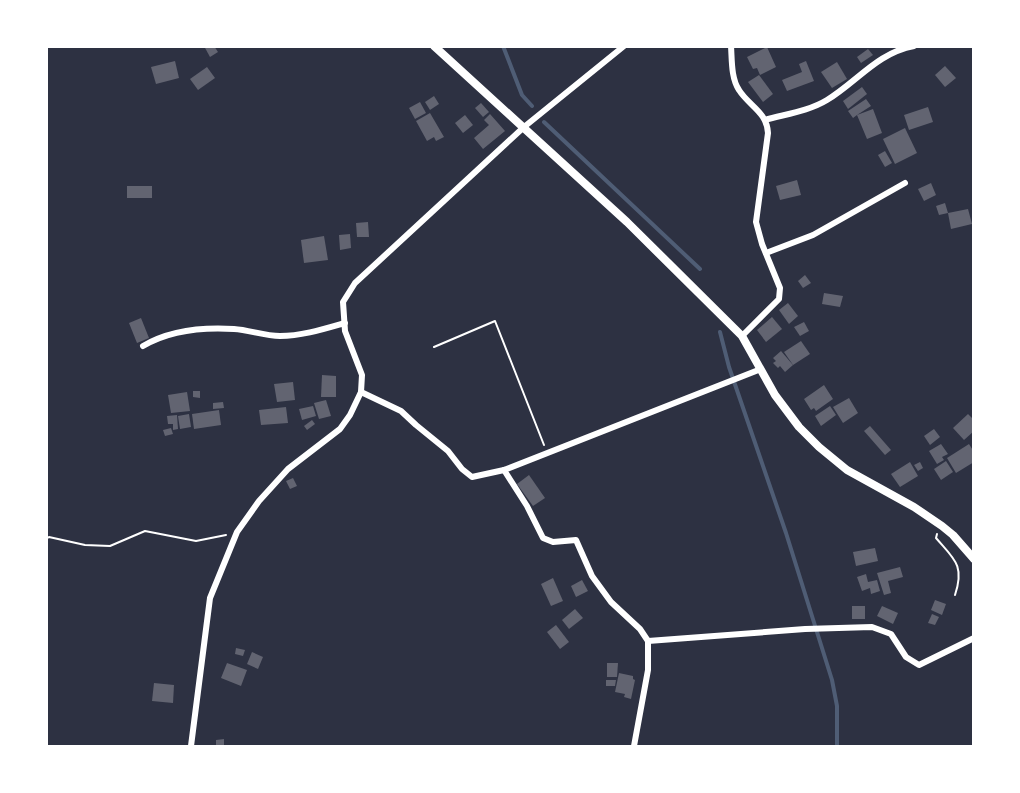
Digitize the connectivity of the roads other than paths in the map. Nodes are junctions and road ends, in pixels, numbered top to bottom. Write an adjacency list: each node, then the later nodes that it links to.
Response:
1 (434, 46): 6 (street)
2 (624, 46): 6 (street)
3 (731, 46): 5 (street)
4 (914, 46): 5 (street)
5 (765, 120): 8 (street)
6 (524, 127): 9 (street); 10 (street)
7 (904, 183): 8 (street)
8 (766, 253): 10 (street)
9 (345, 323): 11 (street); 13 (street)
10 (742, 336): 12 (street)
11 (143, 346)
12 (761, 369): 14 (street); 15 (street)
13 (361, 392): 14 (street); 18 (street)
14 (504, 470): 17 (street)
15 (974, 559)
16 (974, 638): 17 (street)
17 (648, 641): 19 (street)
18 (190, 747)
19 (634, 747)

